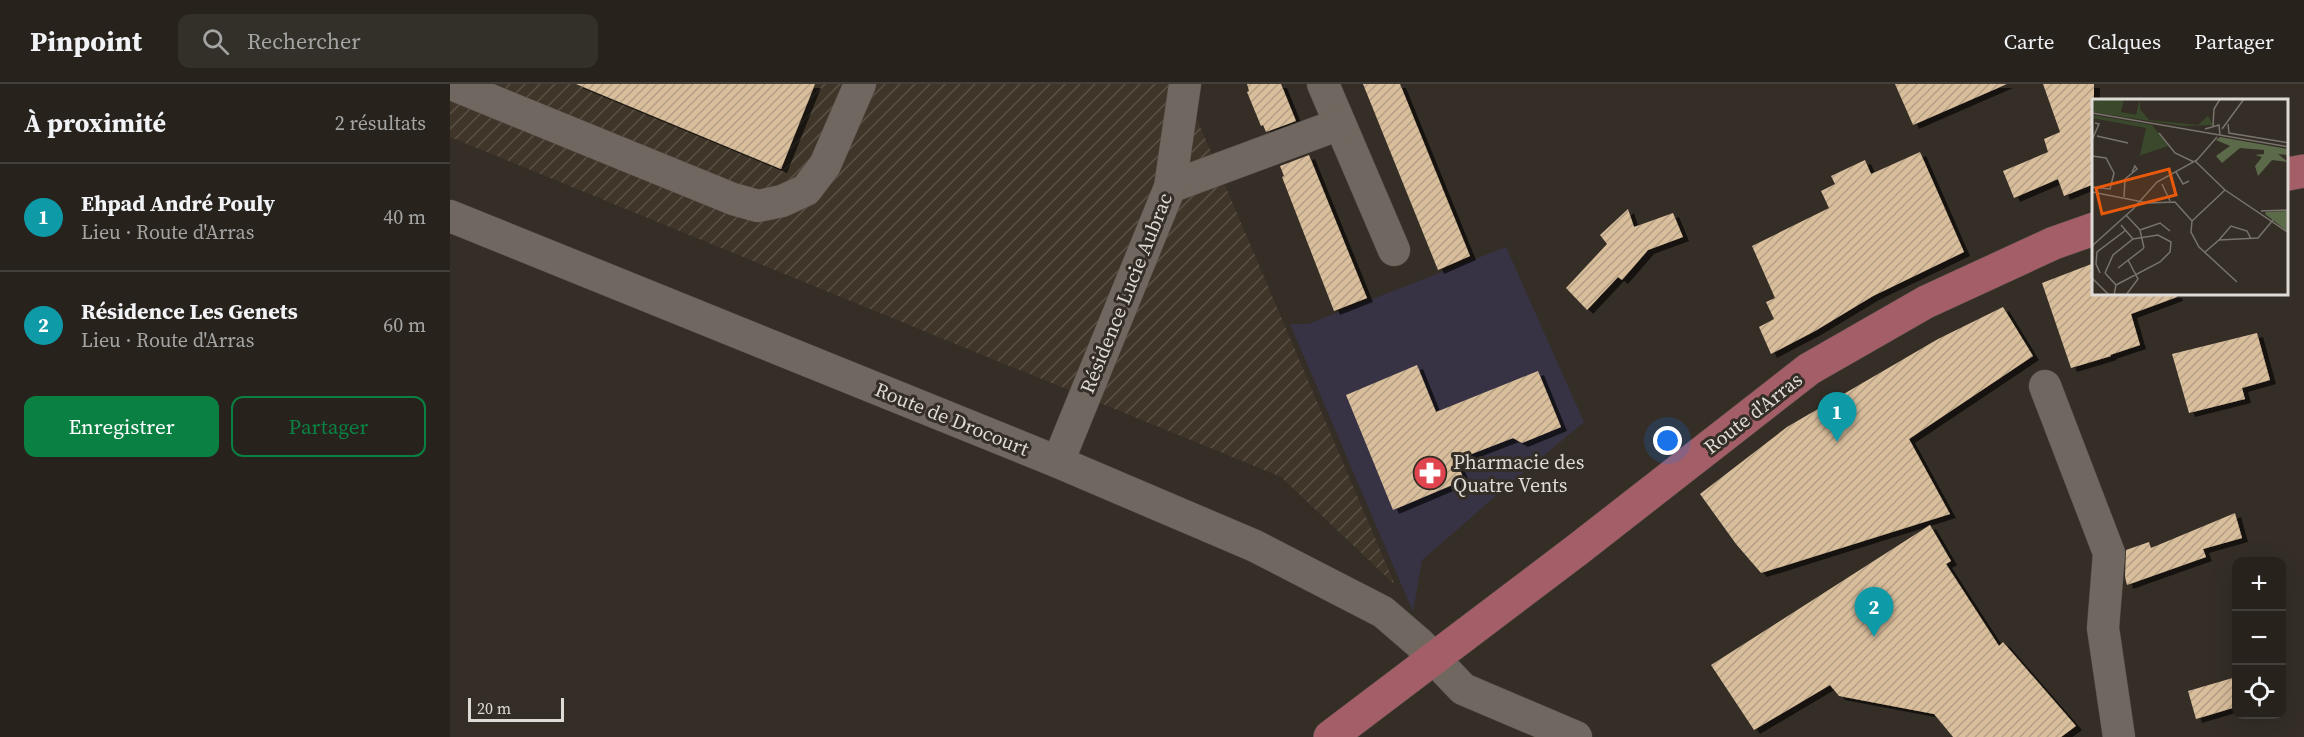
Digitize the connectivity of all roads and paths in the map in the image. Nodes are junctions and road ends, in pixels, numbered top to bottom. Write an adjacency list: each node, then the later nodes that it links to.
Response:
1 (450, 84): 2 (street)
2 (860, 84)
3 (1185, 84): 8 (street, Résidence Lucie Aubrac)
4 (1323, 84): 5 (street)
5 (1340, 124): 8 (street); 11 (street)
6 (2304, 171): 7 (main road)
7 (2289, 174)
8 (1170, 187): 13 (street, Résidence Lucie Aubrac)
9 (450, 216): 13 (street, Route de Drocourt)
10 (2092, 230): 14 (main road, Route d'Arras)
11 (1394, 250)
12 (2046, 386): 17 (street)
13 (1058, 462): 14 (street, Route de Drocourt)
14 (1433, 659): 15 (main road, Route d'Arras); 16 (street, Route de Drocourt)
15 (1330, 737)
16 (1576, 737)
17 (2119, 737)

